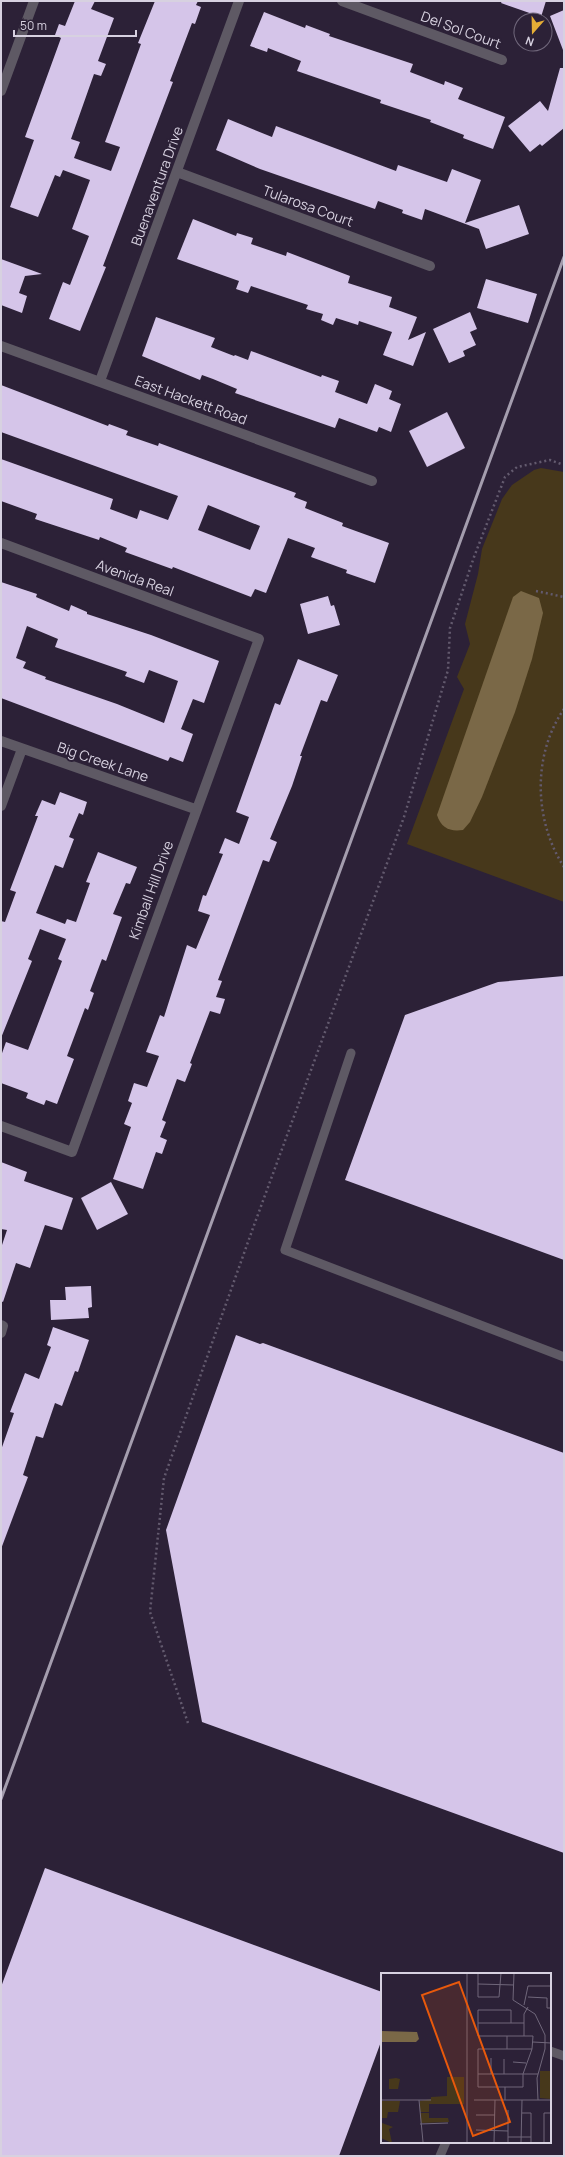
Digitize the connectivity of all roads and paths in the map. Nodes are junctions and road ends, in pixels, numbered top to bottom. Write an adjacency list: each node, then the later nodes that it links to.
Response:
1 (34, 1): 5 (street)
2 (239, 1): 6 (street, Buenaventura Drive)
3 (342, 1): 4 (street, Del Sol Court)
4 (502, 60)
5 (1, 92)
6 (177, 172): 7 (street, Tularosa Court); 9 (street, Buenaventura Drive)
7 (430, 266)
8 (1, 346): 9 (street, East Hackett Road)
9 (100, 381): 11 (street, East Hackett Road)
10 (564, 465): 25 (path)
11 (372, 481)
12 (1, 543): 15 (street, Avenida Real)
13 (536, 590): 14 (path)
14 (564, 597)
15 (259, 639): 20 (street, Kimball Hill Drive)
16 (564, 709): 21 (path)
17 (1, 742): 18 (street, Big Creek Lane)
18 (22, 749): 19 (street); 20 (street, Big Creek Lane)
19 (1, 806)
20 (195, 809): 23 (street, Kimball Hill Drive)
21 (564, 867)
22 (351, 1053): 24 (lane)
23 (1, 1126)
24 (564, 1356)
25 (188, 1723)
26 (551, 2051): 27 (lane)
27 (564, 2056)
28 (446, 2143): 29 (lane)
29 (440, 2156)

